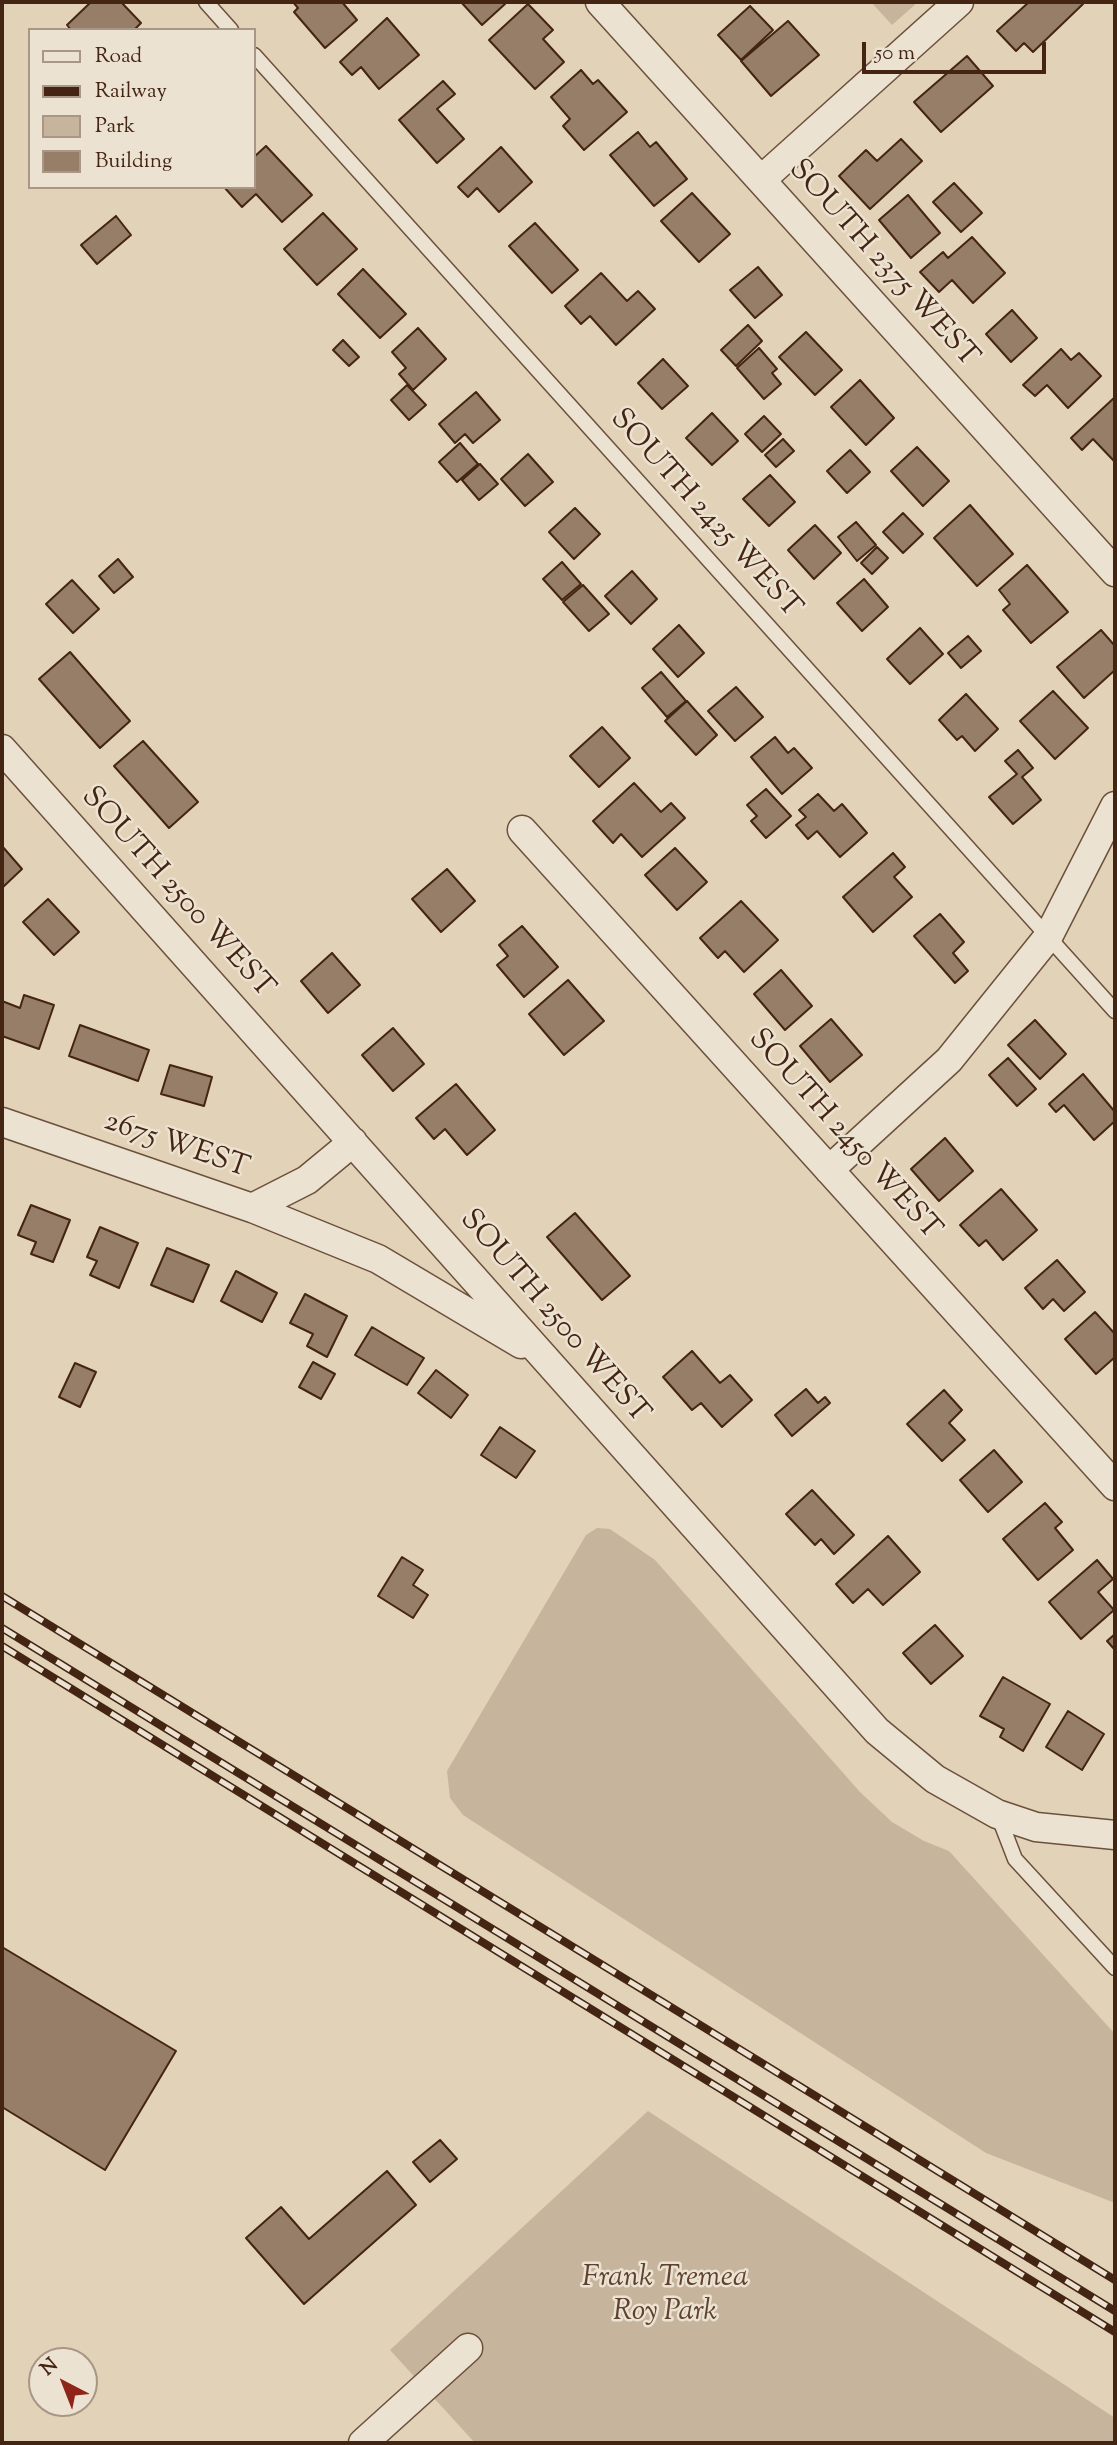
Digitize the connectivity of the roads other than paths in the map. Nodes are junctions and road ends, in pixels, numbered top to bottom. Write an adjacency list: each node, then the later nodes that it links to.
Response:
1 (206, 2): 4 (lane)
2 (600, 2): 6 (street, SOUTH 2375 WEST)
3 (959, 2): 6 (street)
4 (229, 28)
5 (256, 57): 11 (lane, SOUTH 2425 WEST)
6 (761, 180): 7 (street, SOUTH 2375 WEST)
7 (1115, 572)
8 (2, 749): 14 (street, SOUTH 2500 WEST)
9 (1115, 806): 11 (street)
10 (522, 830): 15 (street, SOUTH 2450 WEST)
11 (1048, 937): 12 (lane, SOUTH 2425 WEST); 15 (street)
12 (1115, 1011)
13 (2, 1122): 16 (street, 2675 WEST)
14 (353, 1142): 16 (street, 2675 WEST); 17 (street, SOUTH 2500 WEST)
15 (829, 1170): 18 (street, SOUTH 2450 WEST)
16 (252, 1208): 17 (street)
17 (542, 1357): 19 (street, SOUTH 2500 WEST)
18 (1115, 1486)
19 (997, 1814): 20 (street, SOUTH 2500 WEST); 21 (lane)
20 (1115, 1835)
21 (1115, 1968)
22 (468, 2348): 23 (street)
23 (363, 2443)

